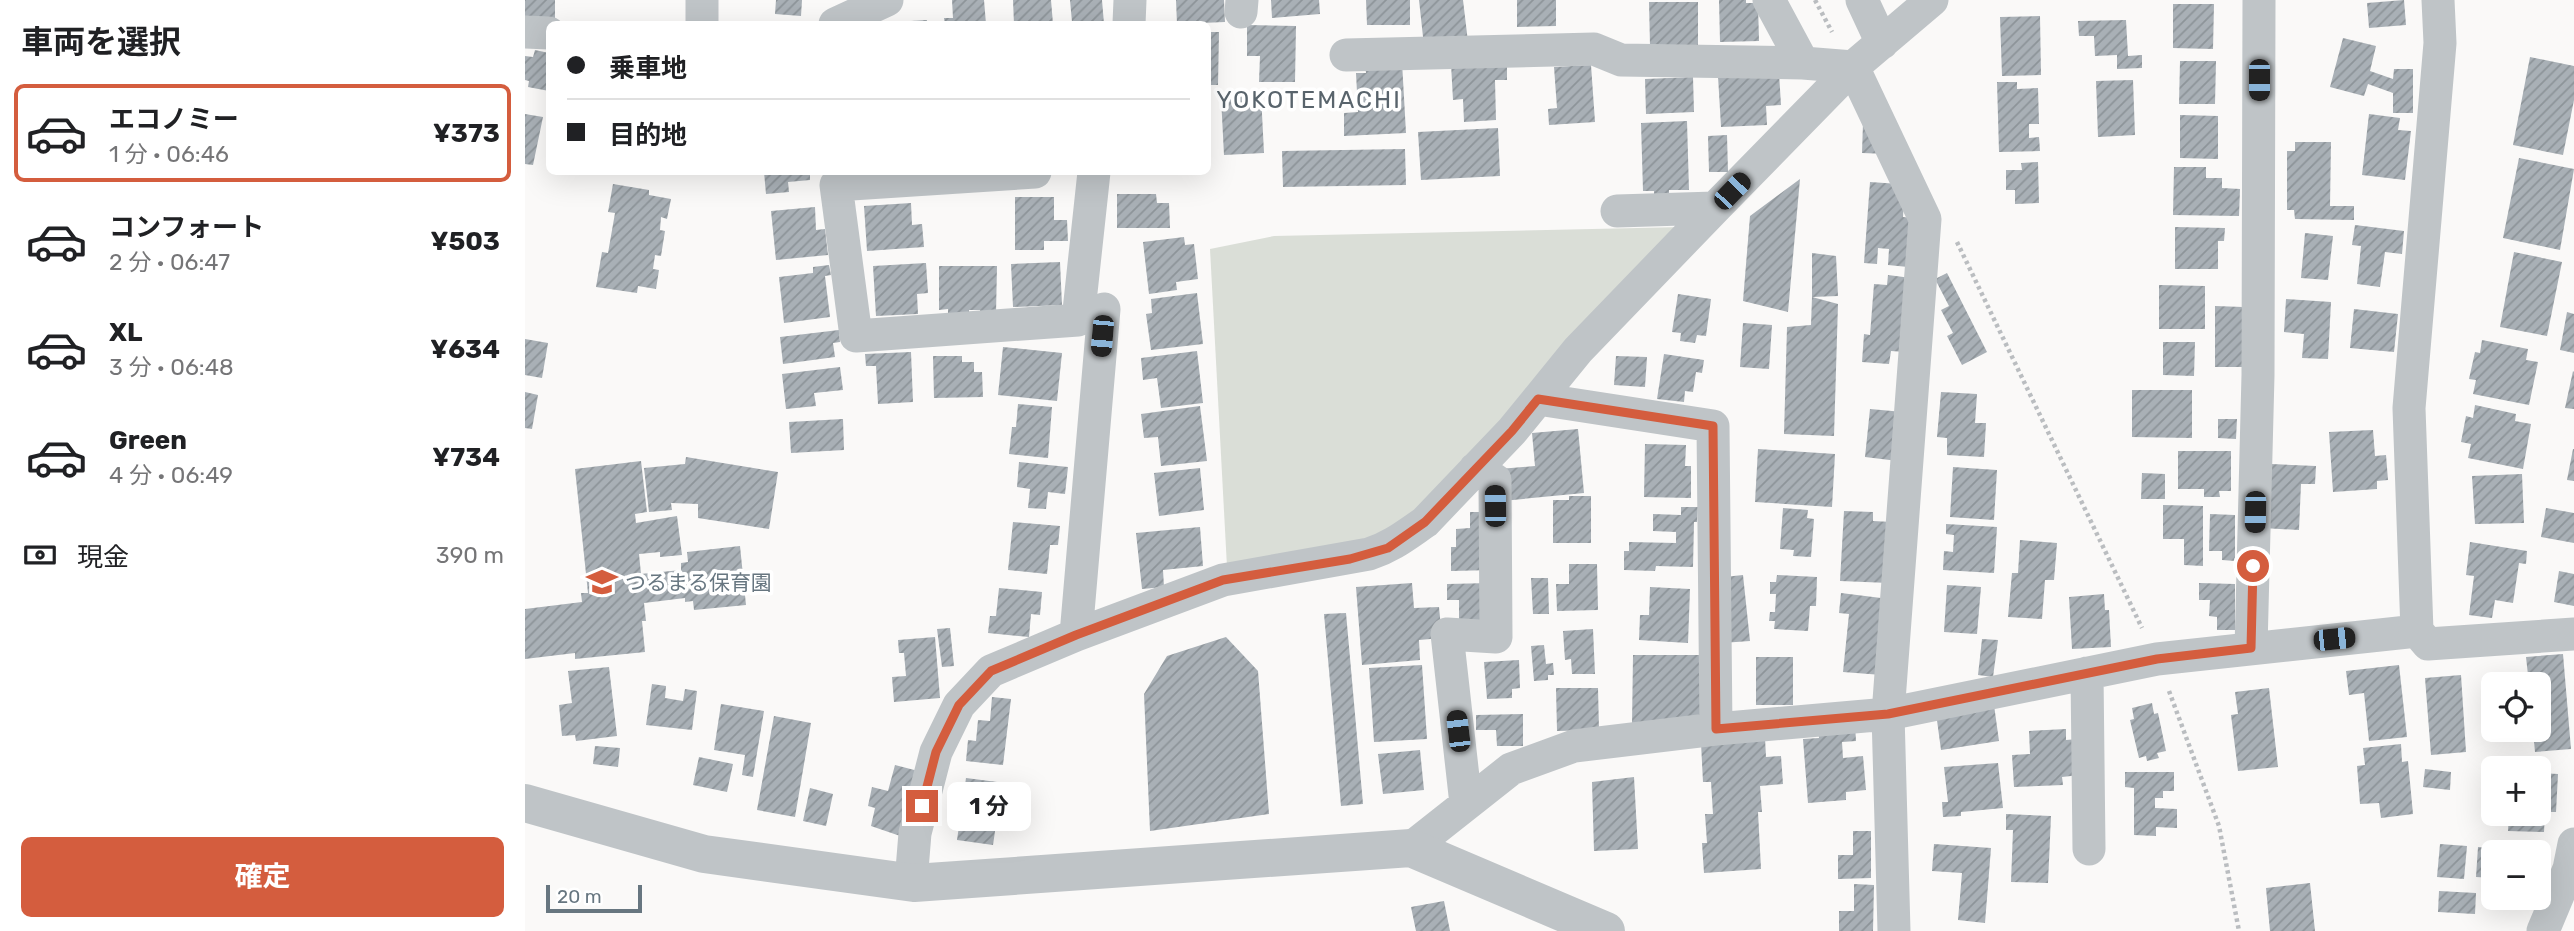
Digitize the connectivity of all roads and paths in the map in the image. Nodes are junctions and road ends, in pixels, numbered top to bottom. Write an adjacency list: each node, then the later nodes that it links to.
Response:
1 (702, 0): 9 (street)
2 (887, 0): 10 (street)
3 (1130, 0): 11 (street)
4 (1769, 0): 16 (street)
5 (1862, 0): 14 (street)
6 (1933, 0): 14 (street)
7 (2259, 0): 29 (street)
8 (2438, 0): 26 (street)
9 (702, 21)
10 (842, 21)
11 (1129, 21)
12 (525, 32): 13 (street)
13 (546, 33)
14 (1882, 43): 17 (street)
15 (1346, 55): 16 (street)
16 (1803, 63): 17 (street)
17 (1853, 68): 20 (street); 32 (street)
18 (989, 175): 19 (street)
19 (1094, 175)
20 (1715, 208): 21 (street); 24 (street)
21 (1618, 211)
22 (1952, 231): 30 (path)
23 (1104, 309): 28 (street)
24 (1538, 399): 25 (street); 33 (street)
25 (1475, 469): 28 (street); 35 (street)
26 (2417, 631): 27 (street); 29 (street)
27 (2574, 634)
28 (1076, 635): 39 (street)
29 (2251, 648): 30 (street)
30 (2157, 659): 31 (street); 42 (path)
31 (2087, 674): 32 (street); 38 (street)
32 (1888, 714): 33 (street); 41 (street)
33 (1716, 729): 35 (street)
34 (525, 803): 39 (street)
35 (1467, 804): 37 (street)
36 (2574, 844): 43 (street)
37 (1411, 848): 39 (street); 40 (street)
38 (2089, 849)
39 (911, 882)
40 (1606, 931)
41 (1894, 931)
42 (2239, 931)
43 (2543, 931)

